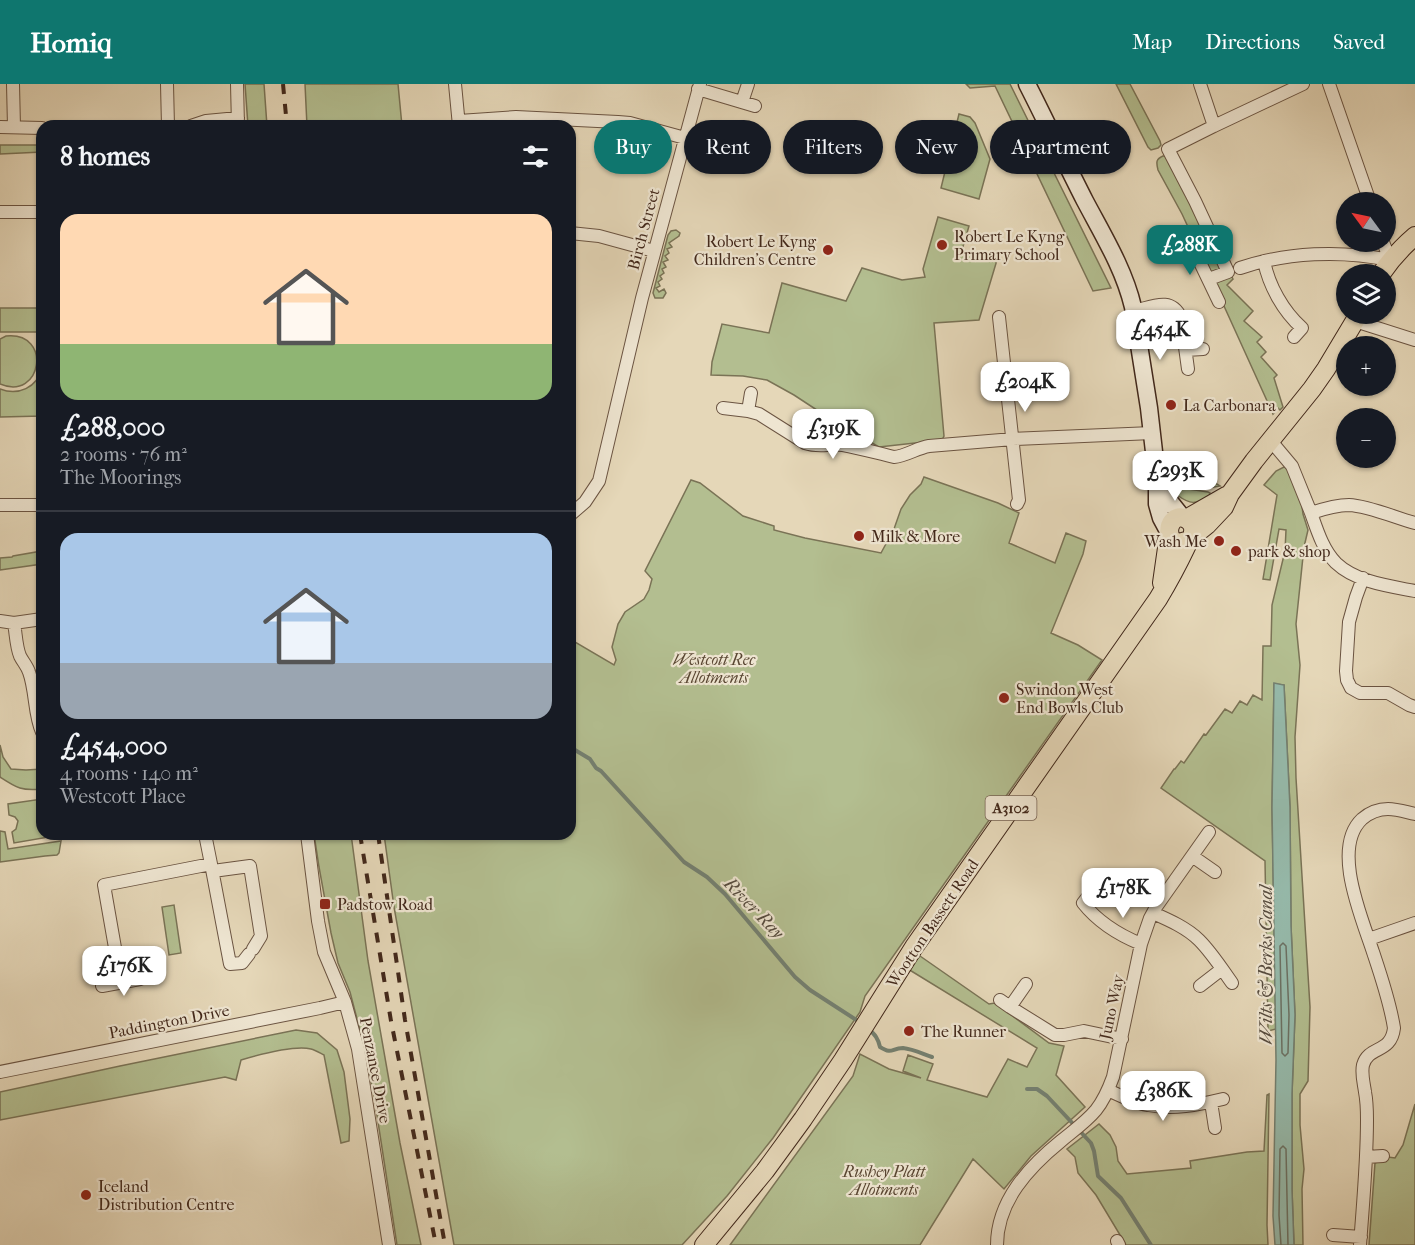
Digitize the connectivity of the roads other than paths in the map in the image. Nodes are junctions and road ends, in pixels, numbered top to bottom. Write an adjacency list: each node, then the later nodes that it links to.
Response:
1 (13, 84): 20 (street)
2 (167, 84): 13 (street)
3 (237, 84): 14 (street)
4 (455, 84): 15 (street)
5 (748, 84): 11 (street)
6 (1028, 84): 37 (main road)
7 (1200, 84): 18 (street)
8 (1303, 84): 18 (street)
9 (1329, 84): 24 (street)
10 (699, 87): 11 (street); 17 (street, Birch Street)
11 (742, 102): 12 (street)
12 (755, 106)
13 (168, 120)
14 (238, 120)
15 (459, 120)
16 (492, 120): 22 (street)
17 (690, 120)
18 (1214, 126): 35 (street)
19 (0, 127): 20 (street)
20 (14, 127): 21 (street)
21 (36, 128)
22 (684, 138)
23 (684, 142): 29 (street, Birch Street)
24 (1367, 192)
25 (0, 212): 26 (street)
26 (36, 212)
27 (576, 234): 29 (street)
28 (1415, 236): 33 (main road)
29 (654, 251): 57 (street, Birch Street)
30 (1195, 252): 35 (street)
31 (1264, 261): 32 (street); 34 (street); 41 (street)
32 (1380, 264)
33 (1389, 264)
34 (1240, 268)
35 (1209, 279): 36 (street)
36 (1219, 302)
37 (1134, 311): 44 (street); 49 (main road)
38 (999, 317): 50 (street)
39 (1353, 324): 51 (main road)
40 (1375, 324): 42 (street)
41 (1294, 337)
42 (1415, 340)
43 (1203, 348): 44 (street)
44 (1186, 350): 45 (street)
45 (1188, 369)
46 (751, 393): 48 (street)
47 (723, 408): 48 (street)
48 (748, 411): 50 (street)
49 (1152, 434): 50 (street); 52 (main road)
50 (1013, 439): 54 (street)
51 (1271, 441): 53 (main road); 58 (street)
52 (1156, 478): 59 (main road); 61 (main road)
53 (1230, 494): 59 (main road); 62 (main road)
54 (1017, 504)
55 (0, 505): 56 (street)
56 (36, 505)
57 (576, 510)
58 (1311, 513): 60 (street); 63 (street)
59 (1184, 518): 61 (main road); 62 (main road)
60 (1415, 524)
61 (1168, 533): 62 (main road); 65 (main road, Wootton Bassett Road / A3102)
62 (1191, 538): 65 (main road, Wootton Bassett Road / A3102)
63 (1363, 578): 64 (street); 69 (street)
64 (1415, 591)
65 (1158, 599): 102 (main road, Wootton Bassett Road / A3102)
66 (0, 621): 68 (street)
67 (36, 621): 68 (street)
68 (14, 623): 70 (street)
69 (1415, 706)
70 (36, 707)
71 (1415, 814): 81 (street)
72 (1209, 832): 75 (street, Juno Way)
73 (206, 840): 76 (street)
74 (308, 840): 91 (street, Penzance Drive)
75 (1192, 856): 77 (street); 79 (street, Juno Way)
76 (212, 868): 76 (street); 85 (street)
77 (1215, 872)
78 (1090, 894): 82 (street)
79 (1153, 913): 82 (street, Juno Way); 83 (street)
80 (1415, 923): 81 (street)
81 (1369, 939): 98 (street)
82 (1141, 944): 93 (street, Juno Way)
83 (1222, 969): 86 (street); 89 (street)
84 (140, 979): 85 (street)
85 (121, 982): 88 (street)
86 (1232, 983)
87 (1026, 984): 92 (street)
88 (102, 986)
89 (1200, 986)
90 (1000, 1000): 92 (street)
91 (345, 1002): 94 (street, Paddington Drive); 101 (street, Penzance Drive)
92 (1010, 1007): 93 (street)
93 (1122, 1039): 95 (street, Juno Way)
94 (0, 1072)
95 (1108, 1090): 96 (street); 103 (street, Juno Way)
96 (1215, 1128)
97 (1383, 1156): 98 (street)
98 (1366, 1157): 100 (street)
99 (1333, 1235): 100 (street)
100 (1361, 1241)
101 (389, 1245)
102 (704, 1245)
103 (997, 1245)

